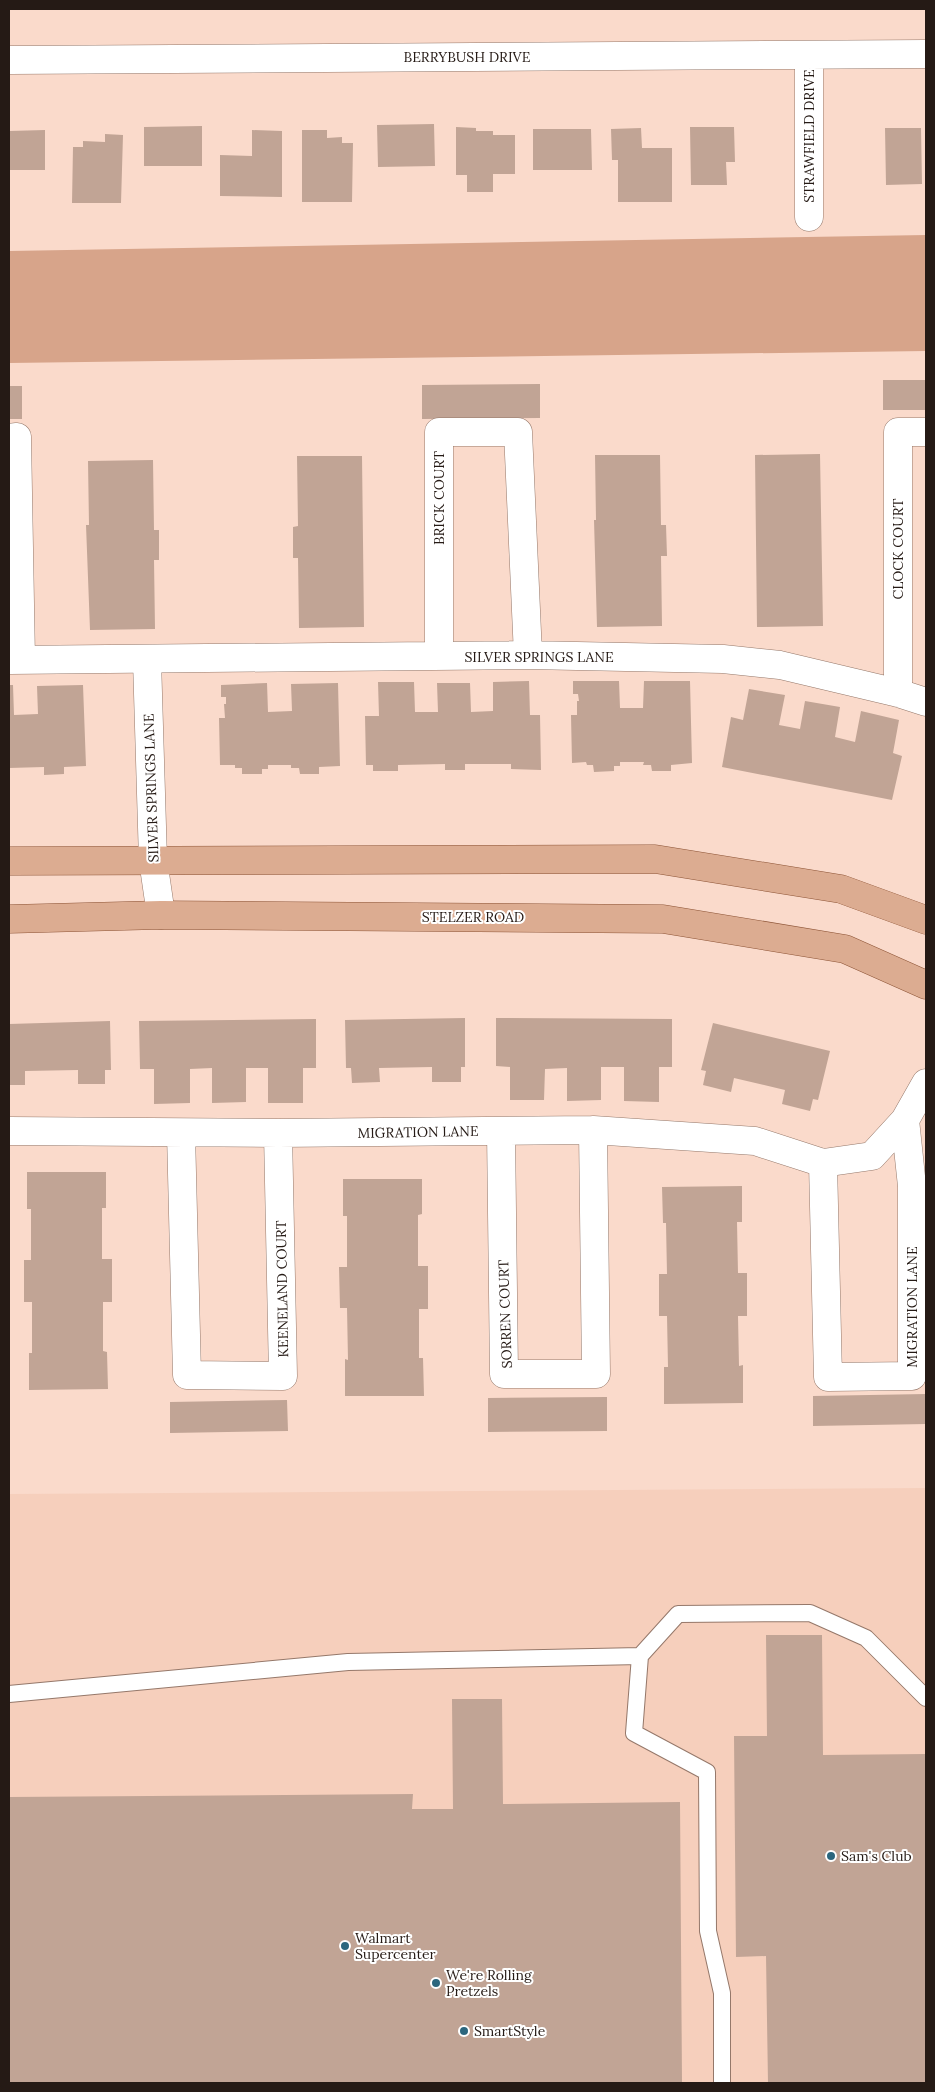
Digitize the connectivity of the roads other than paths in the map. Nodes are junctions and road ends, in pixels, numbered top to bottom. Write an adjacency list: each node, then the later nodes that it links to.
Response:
1 (926, 54): 2 (street, BERRYBUSH DRIVE)
2 (809, 55): 3 (street, BERRYBUSH DRIVE); 4 (street, STRAWFIELD DRIVE)
3 (9, 60)
4 (809, 217)
5 (926, 432): 11 (street, CLOCK COURT)
6 (9, 438): 9 (street)
7 (528, 655): 8 (street, SILVER SPRINGS LANE); 8 (street, BRICK COURT); 11 (street, SILVER SPRINGS LANE)
8 (439, 656): 10 (street, SILVER SPRINGS LANE)
9 (15, 660): 10 (street, SILVER SPRINGS LANE)
10 (147, 660): 13 (street, SILVER SPRINGS LANE)
11 (898, 693): 12 (street, SILVER SPRINGS LANE)
12 (926, 702)
13 (152, 860): 14 (main road); 15 (street, SILVER SPRINGS LANE); 17 (main road)
14 (9, 861)
15 (161, 915): 16 (main road, STELZER ROAD); 18 (main road, STELZER ROAD)
16 (9, 918)
17 (926, 920)
18 (926, 985)
19 (926, 1084): 20 (street, MIGRATION LANE)
20 (905, 1120): 26 (street, MIGRATION LANE); 26 (street, MIGRATION LANE)
21 (593, 1130): 23 (street, MIGRATION LANE); 23 (street, SORREN COURT); 26 (street, MIGRATION LANE)
22 (9, 1131): 24 (street, MIGRATION LANE)
23 (501, 1131): 25 (street, MIGRATION LANE)
24 (181, 1133): 25 (street, MIGRATION LANE); 25 (street, KEENELAND COURT)
25 (278, 1134)
26 (823, 1162)
27 (640, 1656): 28 (lane); 29 (lane); 30 (lane)
28 (9, 1694)
29 (926, 1698)
30 (722, 2083)

